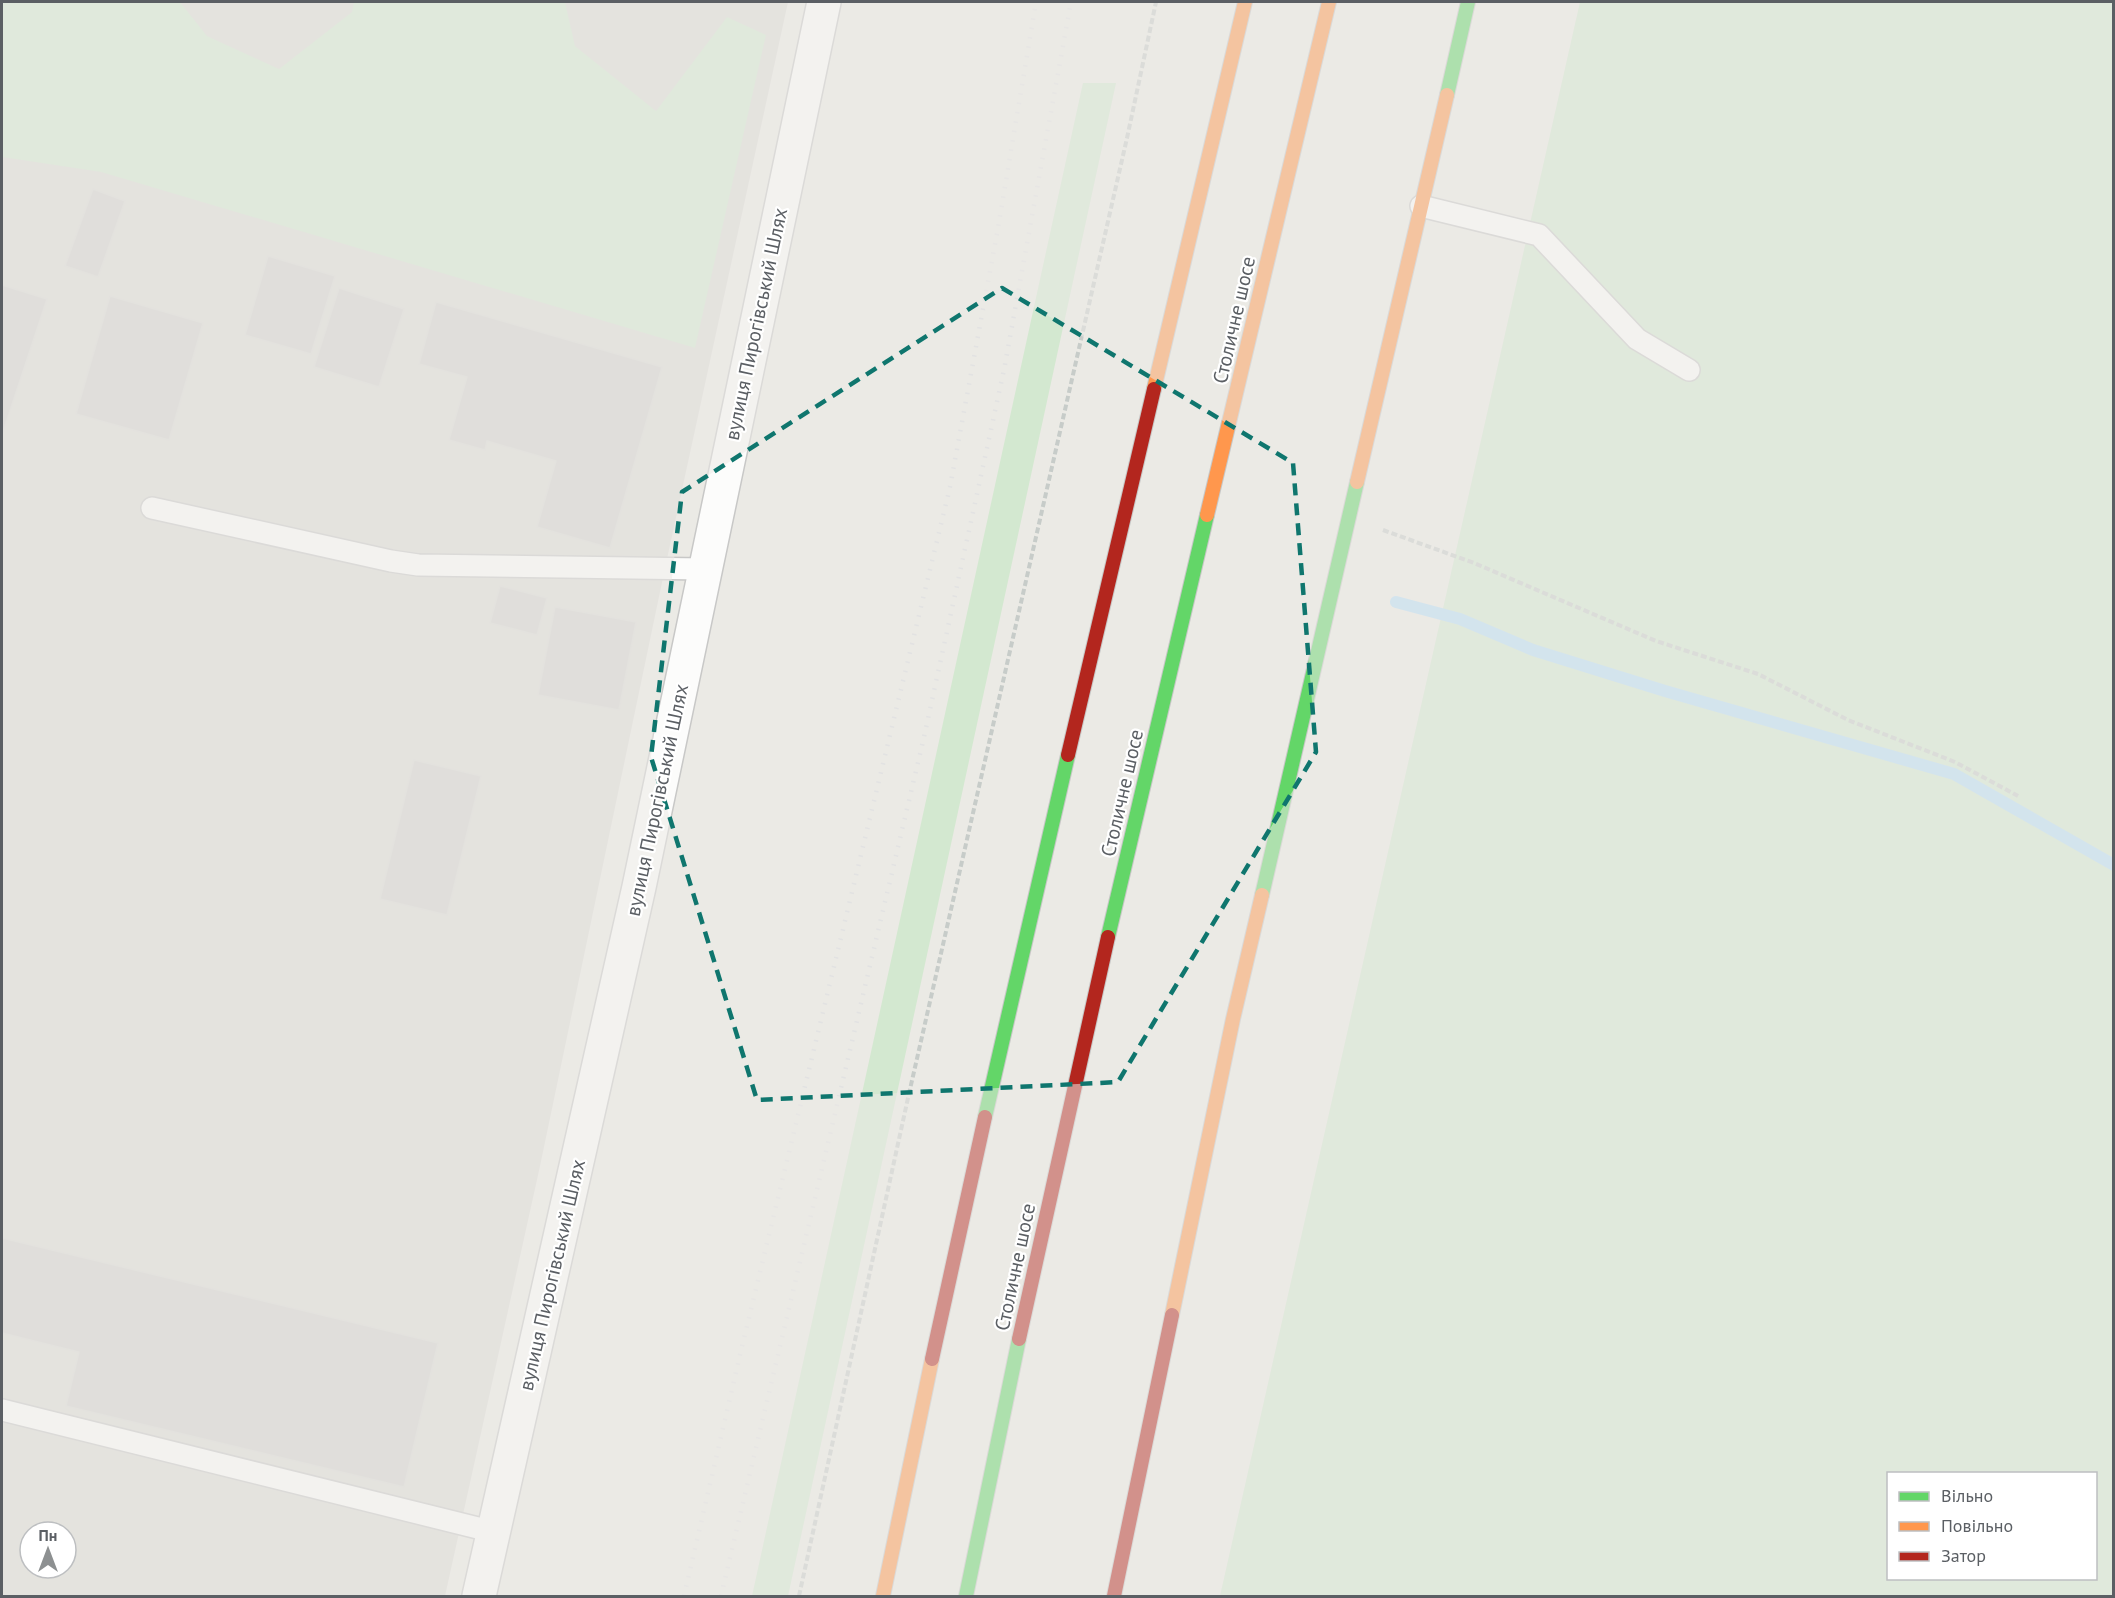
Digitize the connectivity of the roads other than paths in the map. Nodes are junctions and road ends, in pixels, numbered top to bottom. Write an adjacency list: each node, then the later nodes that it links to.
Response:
1 (824, 2): 8 (street, вулиця Пирогівський Шлях)
2 (1245, 2): 12 (main road)
3 (1329, 2): 13 (main road, Столичне шосе)
4 (1468, 2): 5 (main road)
5 (1421, 206): 6 (lane); 14 (main road)
6 (1689, 370)
7 (152, 507): 8 (lane)
8 (705, 569): 10 (street, вулиця Пирогівський Шлях)
9 (2, 1410): 10 (lane)
10 (494, 1532): 11 (street, вулиця Пирогівський Шлях)
11 (479, 1596)
12 (883, 1596)
13 (966, 1596)
14 (1114, 1596)

